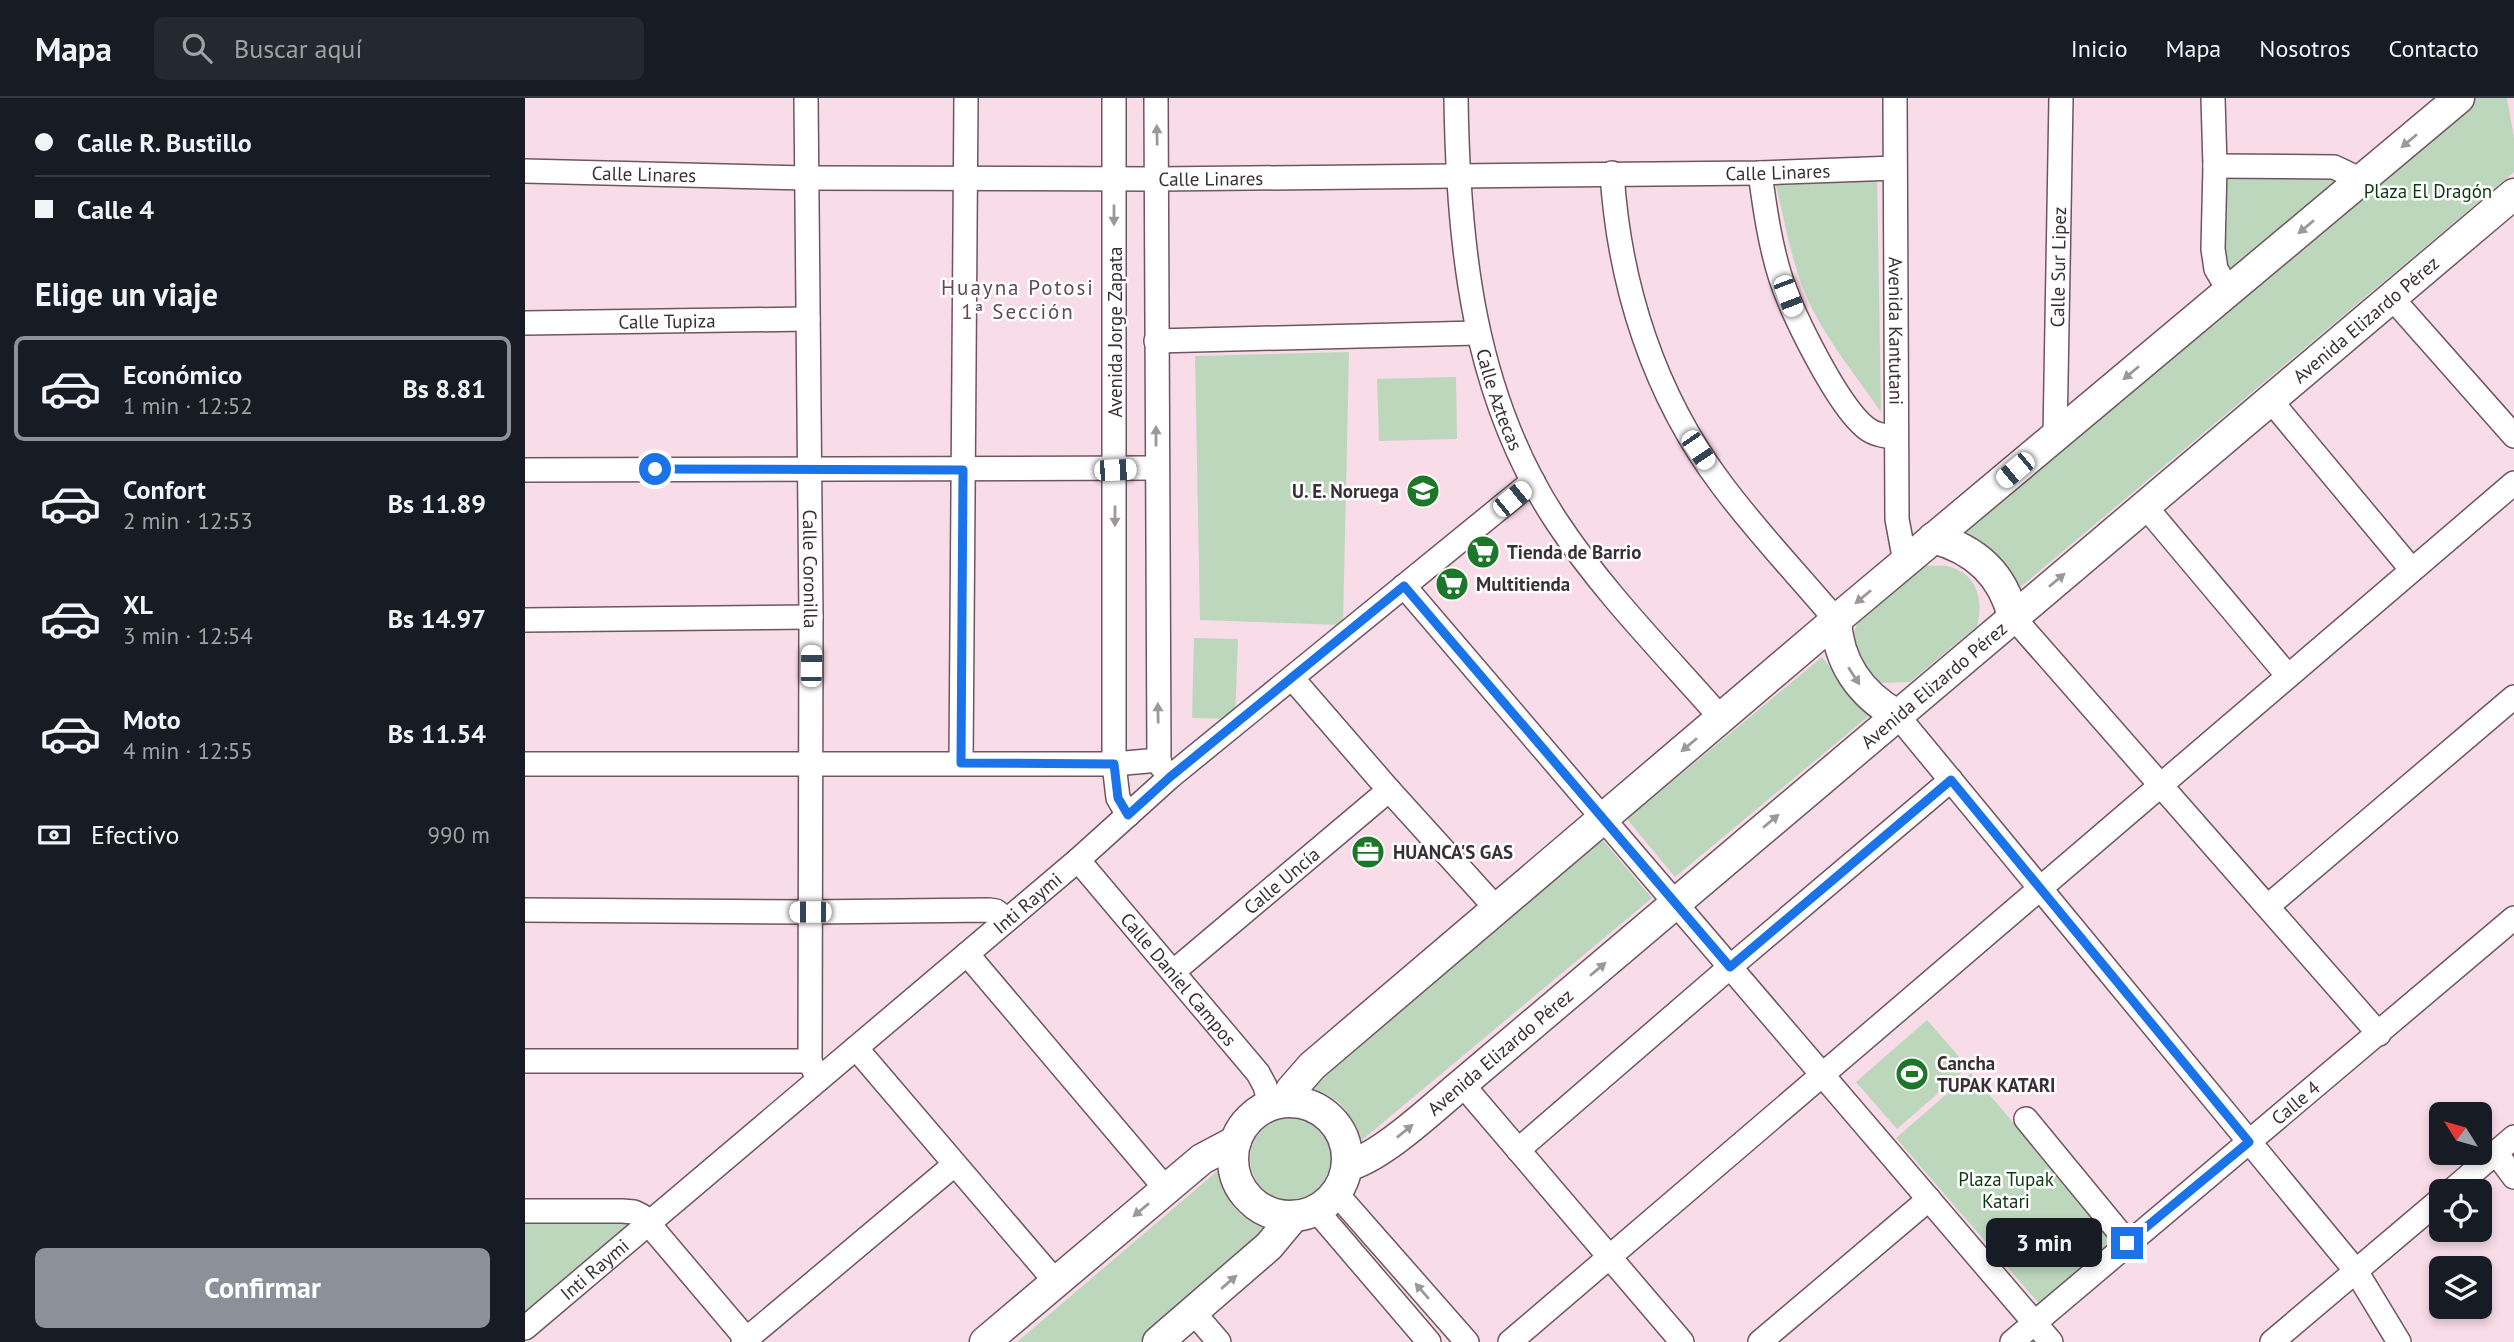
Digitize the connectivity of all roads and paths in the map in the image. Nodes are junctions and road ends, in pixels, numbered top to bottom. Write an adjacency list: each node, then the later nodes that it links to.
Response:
1 (806, 98): 16 (street, Calle Coronilla)
2 (965, 98): 17 (street)
3 (1114, 98): 18 (street, Avenida Jorge Zapata)
4 (1156, 98): 19 (street, one-way to 4)
5 (1456, 98): 15 (street, Calle Aztecas)
6 (1895, 98): 11 (street, Avenida Kantutani)
7 (2061, 98): 29 (street, Calle Sur Lipez)
8 (2213, 98): 10 (street)
9 (2459, 98): 20 (main road, one-way to 20)
10 (2215, 166): 20 (street); 22 (street)
11 (1895, 168): 14 (street, Calle Linares); 31 (street, Avenida Kantutani)
12 (525, 171): 16 (street, Calle Linares)
13 (1612, 173): 14 (street, Calle Linares); 15 (street, Calle Linares); 47 (street)
14 (1760, 173): 31 (street)
15 (1457, 175): 19 (street, Calle Linares); 26 (street, Calle Aztecas)
16 (807, 178): 17 (street, Calle Linares); 24 (street, Calle Coronilla)
17 (965, 178): 18 (street, Calle Linares); 35 (street)
18 (1114, 178): 19 (street, Calle Linares); 36 (street, Avenida Jorge Zapata, one-way to 36)
19 (1158, 179): 27 (street)
20 (2358, 184): 22 (main road, one-way to 22)
21 (2514, 194): 23 (main road, Avenida Elizardo Pérez)
22 (2229, 291): 29 (main road, one-way to 29)
23 (2392, 298): 28 (main road, Avenida Elizardo Pérez); 30 (street)
24 (808, 319): 25 (street, Calle Tupiza); 33 (street, Calle Coronilla)
25 (525, 323)
26 (1478, 333): 27 (street); 37 (street, Calle Aztecas)
27 (1156, 341): 32 (street, one-way to 27)
28 (2271, 401): 39 (main road, Avenida Elizardo Pérez); 42 (street)
29 (2055, 436): 40 (main road)
30 (2514, 436)
31 (1896, 437): 41 (street, Avenida Kantutani)
32 (1156, 468): 36 (street); 57 (street, one-way to 32)
33 (810, 469): 34 (street); 35 (street); 44 (street, Calle Coronilla)
34 (525, 470)
35 (963, 470): 36 (street); 53 (street)
36 (1115, 470): 56 (street, Avenida Jorge Zapata, one-way to 56)
37 (1534, 481): 43 (street, Inti Raymi); 52 (street, Calle Aztecas)
38 (2514, 483): 42 (street)
39 (2145, 506): 45 (main road, Avenida Elizardo Pérez, one-way to 39); 48 (street)
40 (1933, 538): 41 (main road); 45 (main road)
41 (1905, 562): 47 (main road, one-way to 47)
42 (2411, 570): 48 (street)
43 (1404, 586): 49 (street, Inti Raymi); 62 (street)
44 (811, 617): 46 (street); 55 (street, Calle Coronilla)
45 (2013, 617): 51 (main road, Avenida Elizardo Pérez); 59 (street)
46 (525, 620)
47 (1836, 620): 51 (main road, one-way to 51); 52 (main road)
48 (2288, 676): 59 (street)
49 (1292, 678): 57 (street, Inti Raymi); 60 (street)
50 (2514, 697): 66 (street)
51 (1897, 715): 58 (street); 65 (main road, Avenida Elizardo Pérez, one-way to 51)
52 (1721, 718): 62 (main road, one-way to 62)
53 (961, 763): 55 (street); 56 (street)
54 (525, 764): 55 (street)
55 (810, 764): 69 (street, Calle Coronilla)
56 (1114, 764): 57 (street); 61 (street, Avenida Jorge Zapata)
57 (1165, 769): 61 (street, Inti Raymi)
58 (1951, 780): 64 (street); 73 (street)
59 (2161, 783): 64 (street); 66 (street)
60 (1389, 790): 67 (street); 74 (street, Calle Uncía)
61 (1128, 815): 63 (street, Inti Raymi)
62 (1603, 818): 65 (street); 67 (main road)
63 (1078, 860): 71 (street, Inti Raymi); 74 (street, Calle Daniel Campos)
64 (2040, 888): 79 (street); 85 (street)
65 (1675, 903): 73 (street); 80 (main road, Avenida Elizardo Pérez, one-way to 65)
66 (2268, 906): 75 (street)
67 (1496, 908): 81 (main road)
68 (525, 910): 69 (street)
69 (810, 912): 71 (street); 78 (street, Calle Coronilla)
70 (2514, 918): 75 (street, Calle 4)
71 (1007, 919): 72 (street, Inti Raymi)
72 (967, 954): 76 (street, Inti Raymi); 91 (street)
73 (1730, 967): 79 (street); 86 (street)
74 (1174, 971): 81 (street, Calle Daniel Campos)
75 (2379, 1034): 85 (street, Calle 4)
76 (856, 1048): 78 (street, Inti Raymi); 88 (street)
77 (525, 1062): 78 (street)
78 (814, 1070): 96 (street, Inti Raymi)
79 (1823, 1075): 93 (street); 98 (street)
80 (1462, 1084): 86 (street); 92 (main road, Avenida Elizardo Pérez, one-way to 80)
81 (1279, 1103): 84 (main road); 92 (main road)
82 (2026, 1119): 97 (street)
83 (2514, 1137): 87 (street)
84 (1235, 1141): 91 (main road); 92 (main road)
85 (2249, 1142): 97 (street, Calle 4); 99 (street)
86 (1518, 1150): 98 (street)
87 (2495, 1153): 89 (street); 90 (street)
88 (954, 1165): 100 (street); 104 (street)
89 (2514, 1177)
90 (2465, 1179)
91 (1166, 1189): 100 (main road, one-way to 100)
92 (1323, 1197): 101 (main road, Avenida Elizardo Pérez, one-way to 92); 108 (street); 109 (street, one-way to 92)
93 (1929, 1199): 102 (street); 112 (street)
94 (2429, 1209): 99 (street)
95 (525, 1211): 96 (street)
96 (648, 1224): 103 (street, Inti Raymi); 104 (street)
97 (2127, 1243): 102 (street, Calle 4)
98 (1610, 1257): 110 (street); 111 (street)
99 (2356, 1271): 115 (street); 116 (street)
100 (1055, 1282): 105 (main road)
101 (1194, 1313): 106 (main road, Avenida Elizardo Pérez); 107 (street)
102 (2035, 1323): 113 (street, Calle 4); 114 (street)
103 (525, 1327)
104 (746, 1341)
105 (985, 1342)
106 (1159, 1342)
107 (1219, 1342)
108 (1429, 1342)
109 (1467, 1342)
110 (1510, 1342)
111 (1682, 1342)
112 (1760, 1342)
113 (2012, 1342)
114 (2051, 1342)
115 (2272, 1342)
116 (2399, 1342)

